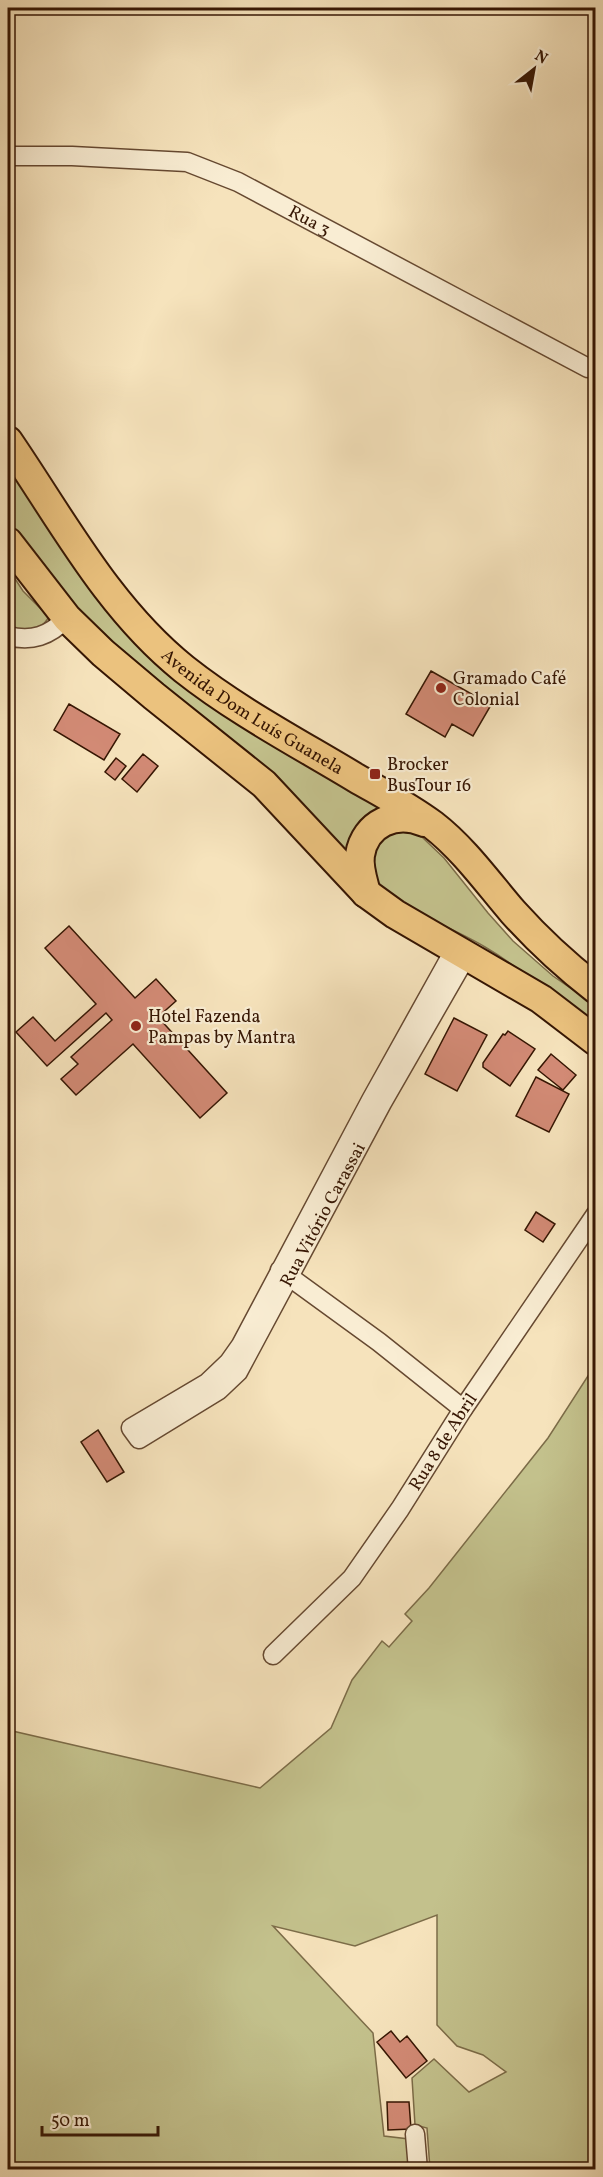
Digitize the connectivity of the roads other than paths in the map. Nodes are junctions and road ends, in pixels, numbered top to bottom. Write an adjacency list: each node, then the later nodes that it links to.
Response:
1 (8, 156): 2 (street, Rua 3)
2 (588, 368)
3 (8, 441): 7 (main road, Avenida Dom Luís Guanela)
4 (8, 542): 5 (main road)
5 (67, 618): 6 (street); 8 (main road)
6 (8, 636)
7 (435, 826): 8 (main road); 10 (main road, Avenida Dom Luís Guanela)
8 (366, 893): 9 (main road)
9 (461, 952): 11 (main road); 13 (street, Rua Vitório Carassai)
10 (596, 989)
11 (596, 1041)
12 (596, 1214): 14 (street, Rua 8 de Abril)
13 (285, 1273): 14 (street); 15 (street, Rua Vitório Carassai)
14 (462, 1409): 16 (street, Rua 8 de Abril)
15 (135, 1434)
16 (273, 1655)
17 (415, 2134): 18 (street)
18 (418, 2169)

